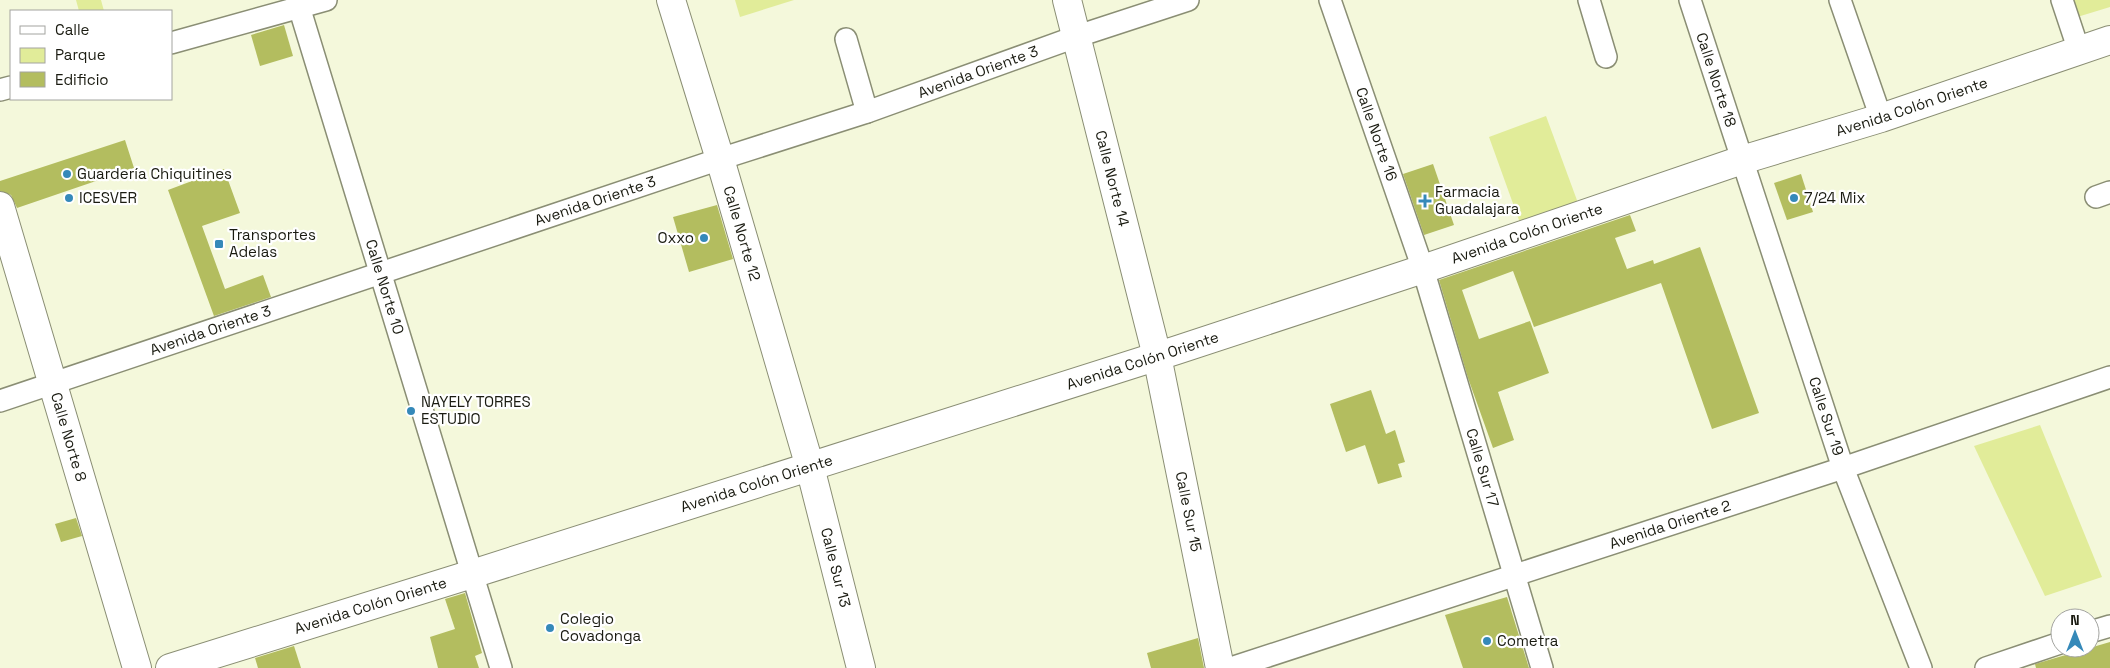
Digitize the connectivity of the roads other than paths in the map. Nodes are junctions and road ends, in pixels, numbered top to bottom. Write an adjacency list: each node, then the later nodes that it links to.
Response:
1 (326, 0): 10 (street)
2 (671, 0): 19 (street, Calle Norte 12)
3 (1067, 0): 11 (street, Calle Norte 14)
4 (1188, 0): 11 (street, Avenida Oriente 3)
5 (1330, 0): 22 (street, Calle Norte 16)
6 (1589, 0): 16 (street)
7 (1690, 0): 20 (street, Calle Norte 18)
8 (1840, 0): 18 (street)
9 (2062, 0): 15 (street)
10 (298, 4): 14 (street); 23 (street, Calle Norte 10)
11 (1078, 36): 17 (street, Avenida Oriente 3); 24 (street, Calle Norte 14)
12 (846, 39): 17 (street)
13 (2110, 40): 15 (street, Avenida Colón Oriente)
14 (172, 43)
15 (2079, 51): 18 (street, Avenida Colón Oriente)
16 (1606, 56)
17 (867, 112): 19 (street, Avenida Oriente 3)
18 (1880, 118): 20 (street, Avenida Colón Oriente)
19 (720, 159): 23 (street, Avenida Oriente 3); 28 (street, Calle Norte 12)
20 (1742, 160): 22 (street, Avenida Colón Oriente); 29 (street, Calle Sur 19)
21 (0, 206): 26 (street, Calle Norte 8)
22 (1423, 269): 24 (street, Avenida Colón Oriente); 31 (street, Calle Sur 17)
23 (379, 274): 26 (street, Avenida Oriente 3); 30 (street, Calle Norte 10)
24 (1157, 356): 28 (street, Avenida Colón Oriente); 37 (street, Calle Sur 15)
25 (2110, 377): 29 (street, Avenida Oriente 2)
26 (52, 383): 27 (street, Avenida Oriente 3); 33 (street, Calle Norte 8)
27 (0, 401)
28 (810, 466): 30 (street, Avenida Colón Oriente); 36 (street, Calle Sur 13)
29 (1843, 468): 31 (street, Avenida Oriente 2); 40 (street, Calle Sur 19)
30 (472, 574): 34 (street, Avenida Colón Oriente); 35 (street, Calle Norte 10)
31 (1514, 574): 38 (street, Avenida Oriente 2); 39 (street, Calle Sur 17)
32 (2050, 646): 41 (street)
33 (137, 668)
34 (170, 668)
35 (501, 668)
36 (861, 668)
37 (1220, 668)
38 (1231, 668)
39 (1542, 668)
40 (1921, 668)
41 (1986, 668)

